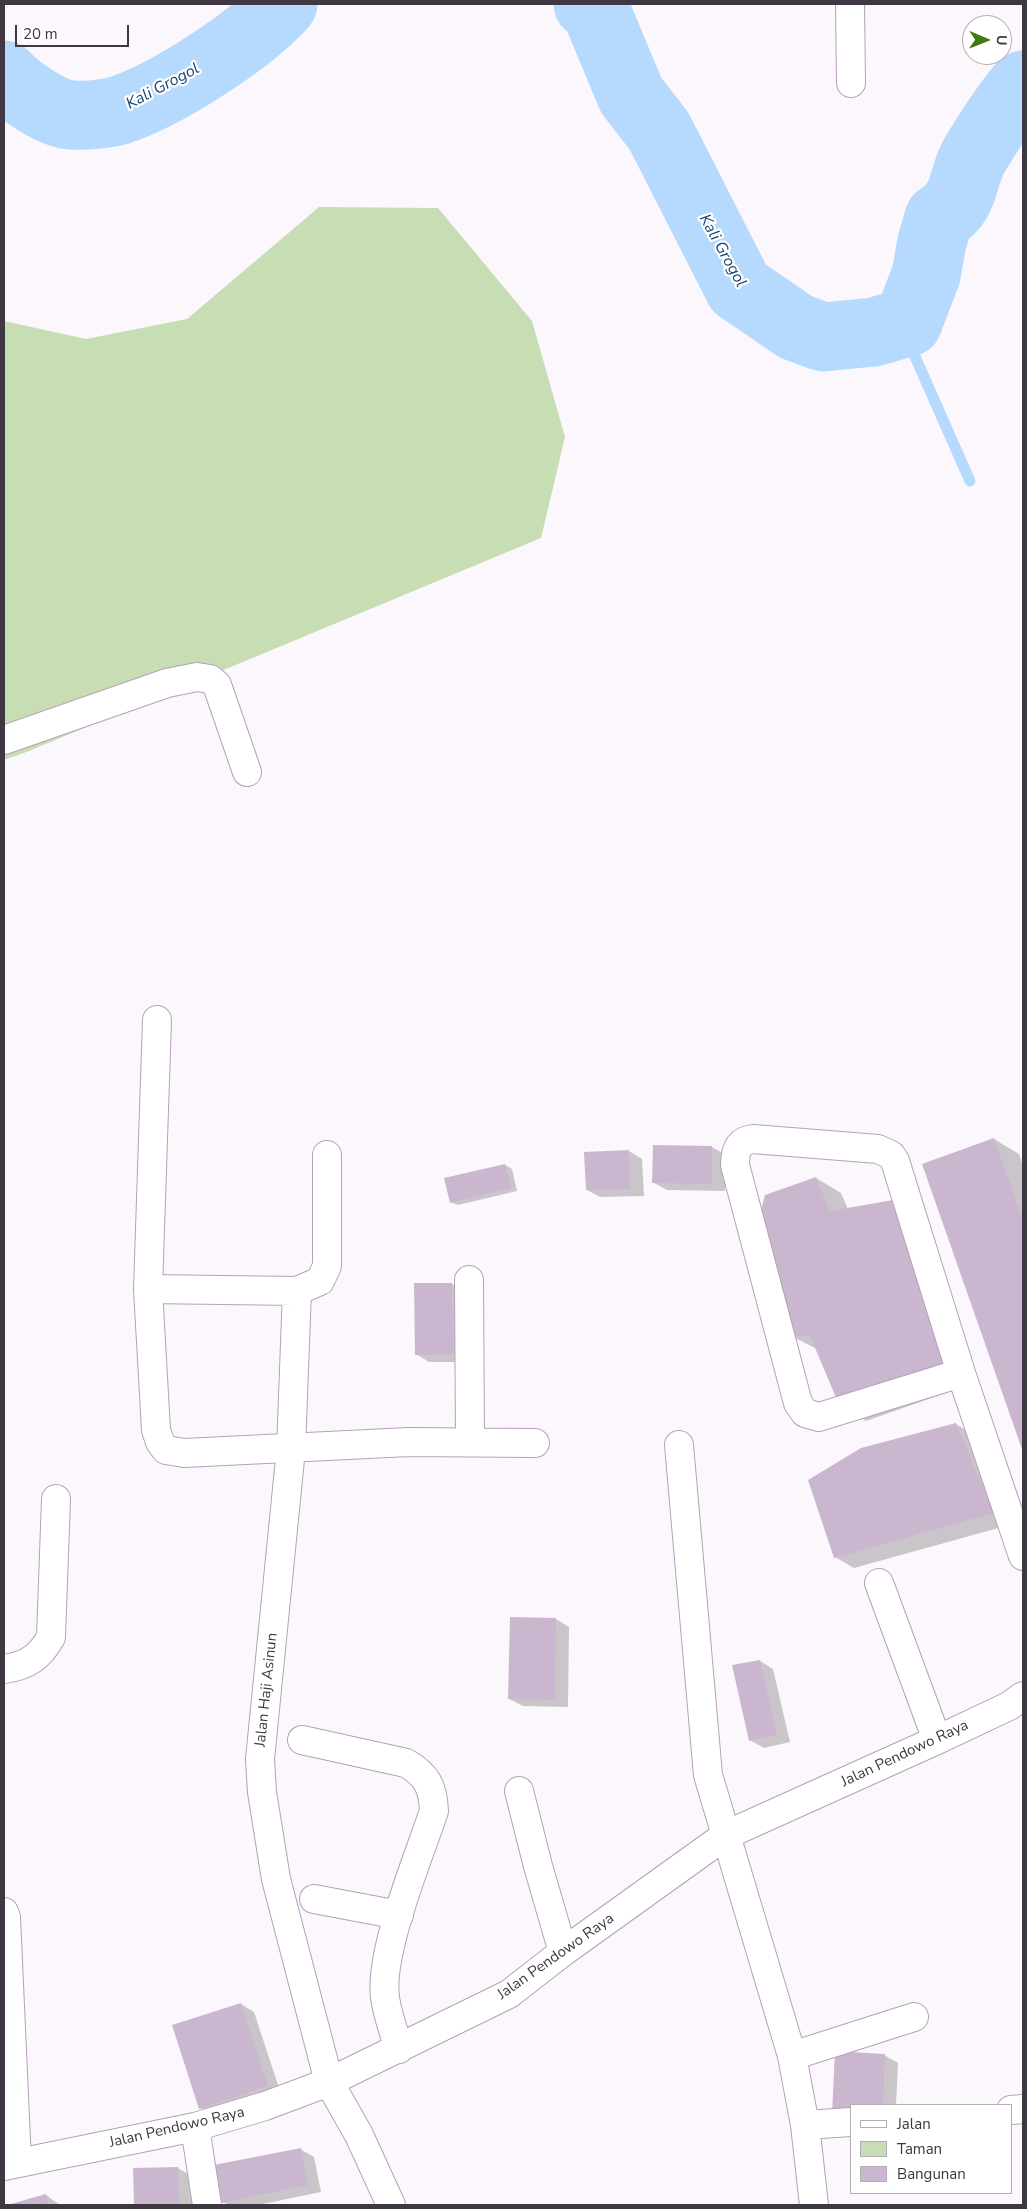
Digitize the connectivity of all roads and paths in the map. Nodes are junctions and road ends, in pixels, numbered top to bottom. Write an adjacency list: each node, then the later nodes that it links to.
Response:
1 (850, 4): 2 (street)
2 (851, 83)
3 (4, 740): 4 (street)
4 (247, 772)
5 (157, 1020): 8 (street)
6 (327, 1155): 9 (street)
7 (469, 1280): 11 (street)
8 (148, 1289): 9 (street); 14 (street)
9 (297, 1291): 14 (street, Jalan Haji Asinun)
10 (961, 1373): 10 (street); 16 (street)
11 (470, 1442): 12 (street); 14 (street)
12 (535, 1443)
13 (679, 1445): 23 (street)
14 (292, 1449): 31 (street, Jalan Haji Asinun)
15 (56, 1499): 18 (street)
16 (1023, 1556)
17 (879, 1583): 21 (street)
18 (4, 1669)
19 (1023, 1696): 21 (street, Jalan Pendowo Raya)
20 (302, 1740): 26 (street)
21 (938, 1740): 23 (street, Jalan Pendowo Raya)
22 (519, 1792): 27 (street)
23 (726, 1835): 27 (street, Jalan Pendowo Raya); 30 (street)
24 (314, 1899): 26 (street)
25 (4, 1912): 35 (street)
26 (399, 1915): 29 (street)
27 (564, 1952): 29 (street, Jalan Pendowo Raya)
28 (914, 2017): 30 (street)
29 (399, 2049): 31 (street, Jalan Pendowo Raya)
30 (792, 2056): 33 (street)
31 (330, 2082): 34 (street, Jalan Pendowo Raya); 37 (street, Jalan Haji Asinun)
32 (850, 2122): 33 (street)
33 (805, 2125): 38 (street)
34 (195, 2127): 35 (street, Jalan Pendowo Raya); 36 (street)
35 (10, 2164)
36 (207, 2205)
37 (391, 2205)
38 (814, 2205)

